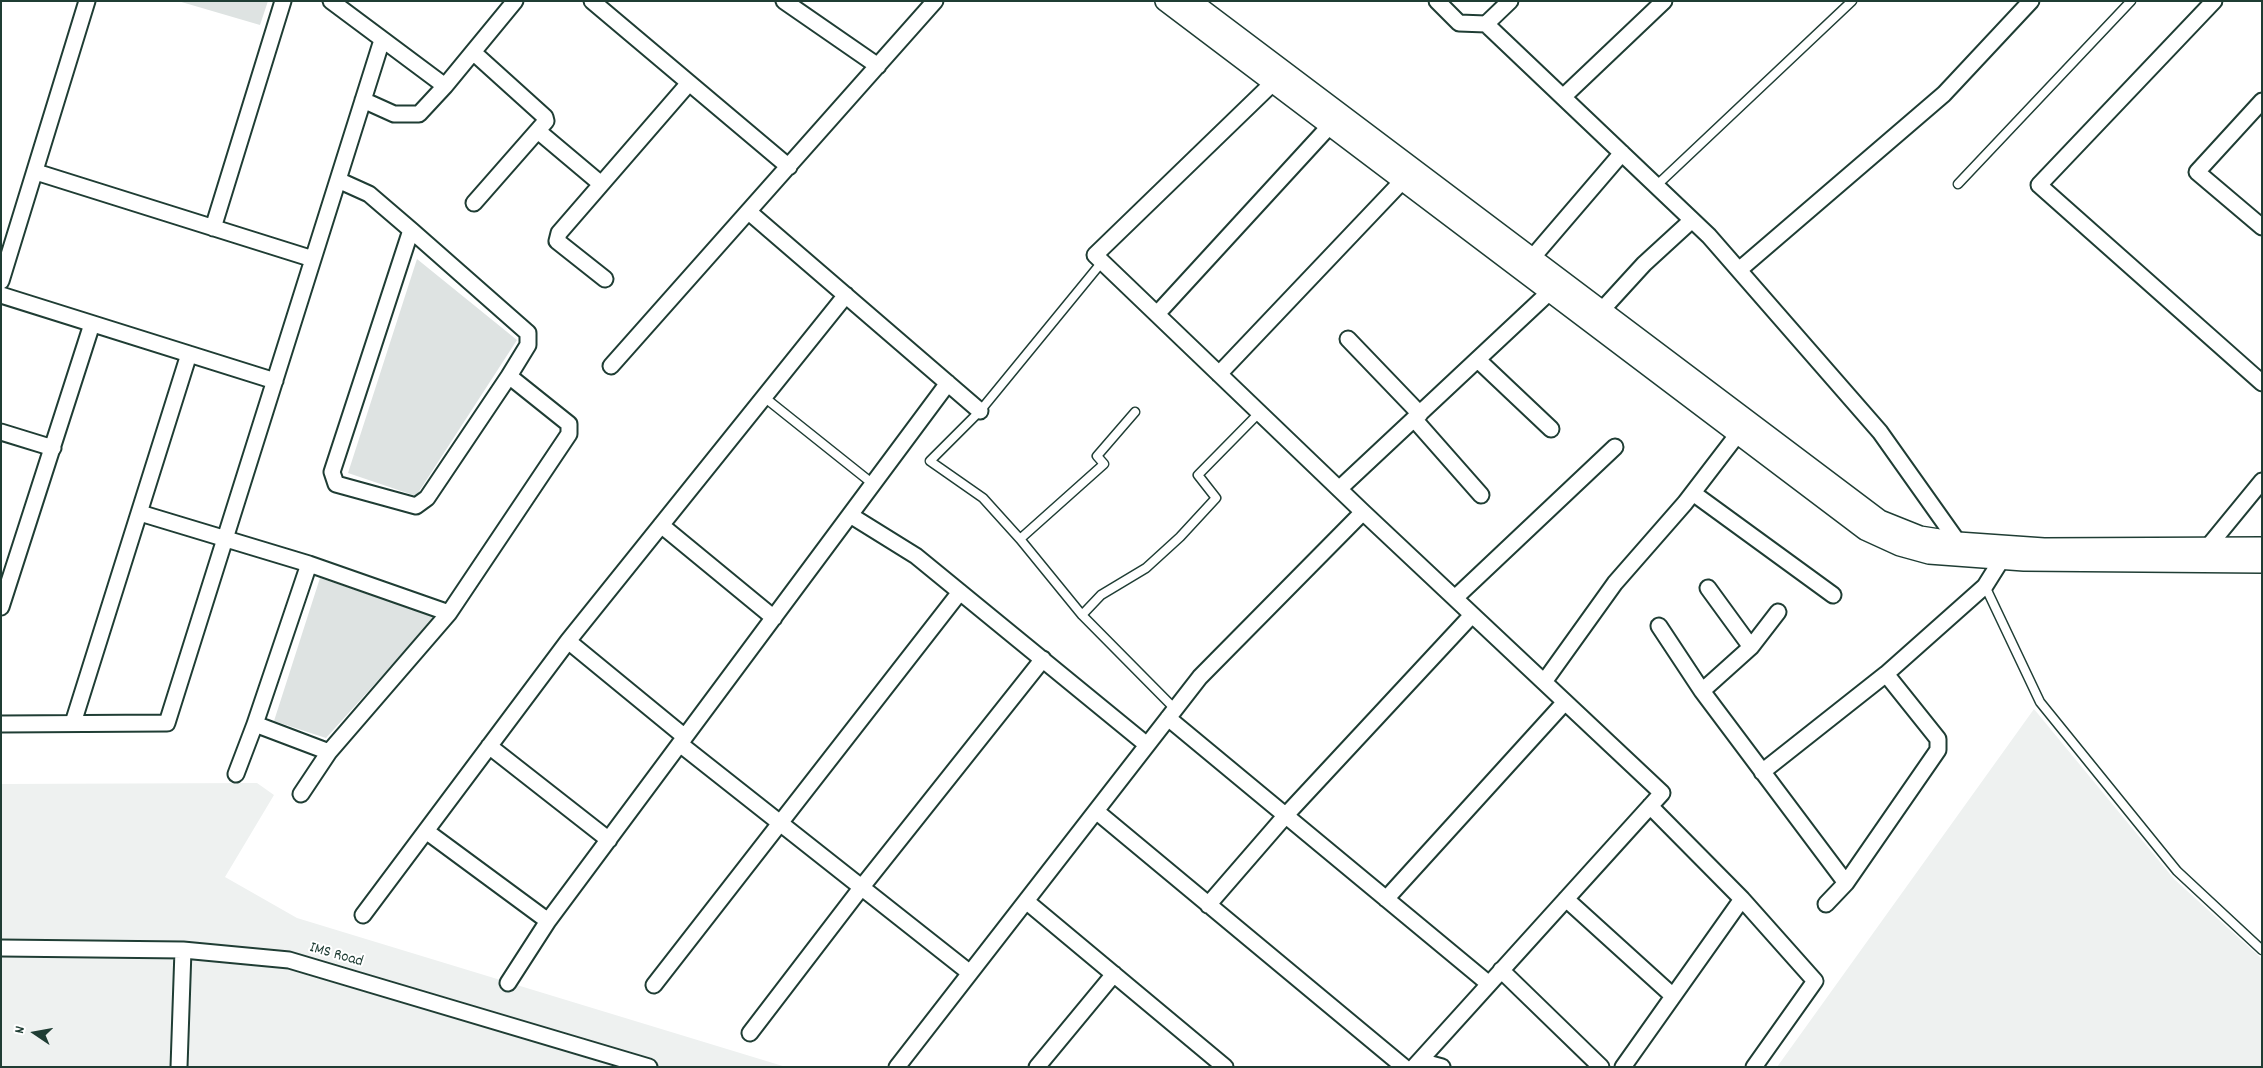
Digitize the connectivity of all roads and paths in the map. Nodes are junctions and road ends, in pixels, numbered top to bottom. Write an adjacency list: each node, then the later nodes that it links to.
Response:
1 (87, 1): 31 (street)
2 (283, 1): 41 (street)
3 (331, 1): 18 (street)
4 (515, 1): 19 (street)
5 (784, 1): 20 (street)
6 (1165, 1): 21 (street)
7 (1191, 1): 21 (street)
8 (1437, 1): 17 (street)
9 (1510, 1): 17 (street)
10 (1664, 1): 24 (street)
11 (1852, 1): 36 (lane)
12 (2031, 1): 46 (street)
13 (2131, 1): 35 (lane)
14 (2214, 1): 63 (street)
15 (932, 2): 20 (street)
16 (598, 3): 22 (street)
17 (1486, 24): 24 (street)
18 (382, 40): 23 (street); 25 (street)
19 (473, 52): 23 (street); 28 (street)
20 (878, 66): 30 (street)
21 (1279, 77): 27 (street); 45 (street)
22 (689, 82): 30 (street); 34 (street)
23 (445, 86): 25 (street)
24 (1563, 97): 29 (street)
25 (363, 100): 33 (street)
26 (2262, 101): 40 (street)
27 (1335, 120): 32 (street); 53 (street)
28 (538, 131): 34 (street); 37 (street)
29 (1622, 153): 36 (street); 43 (street)
30 (789, 167): 38 (street)
31 (36, 172): 41 (street); 48 (street)
32 (1408, 175): 43 (street); 49 (street); 59 (street)
33 (338, 180): 42 (street); 44 (street)
34 (601, 184): 47 (street)
35 (1958, 184)
36 (1656, 186): 39 (street)
37 (474, 203)
38 (749, 212): 50 (street); 58 (street)
39 (1692, 220): 46 (street); 52 (street)
40 (2262, 227)
41 (212, 228): 44 (street)
42 (411, 230): 60 (street); 60 (street)
43 (1532, 258): 49 (street)
44 (313, 259): 61 (street)
45 (1102, 262): 53 (street); 65 (lane)
46 (1739, 270): 85 (street)
47 (605, 279)
48 (1, 281)
49 (1556, 286): 52 (street); 57 (street); 69 (street)
50 (846, 295): 62 (street); 64 (street)
51 (1, 296): 54 (street)
52 (1601, 311): 69 (street)
53 (1157, 314): 59 (street)
54 (92, 324): 56 (street); 73 (street)
55 (1348, 339): 68 (street)
56 (189, 354): 61 (street); 80 (street)
57 (1478, 360): 68 (street); 70 (street)
58 (611, 366)
59 (1219, 374): 67 (street)
60 (509, 376): 99 (street)
61 (275, 381): 83 (street)
62 (948, 383): 65 (street); 75 (street)
63 (2262, 383)
64 (764, 397): 75 (lane); 82 (street)
65 (980, 410): 84 (lane)
66 (1135, 412): 84 (lane)
67 (1259, 413): 76 (street); 100 (lane)
68 (1417, 417): 76 (street); 78 (street)
69 (1743, 428): 77 (street); 85 (street); 88 (street)
70 (1551, 429)
71 (1, 432): 73 (street)
72 (1615, 447): 96 (street)
73 (53, 448): 97 (street)
74 (2262, 481): 87 (street)
75 (873, 484): 81 (street)
76 (1339, 489): 79 (street)
77 (1693, 493): 95 (street); 108 (street)
78 (1481, 494)
79 (1363, 512): 96 (street); 111 (street)
80 (140, 513): 83 (street); 112 (street)
81 (850, 515): 94 (street); 102 (street)
82 (661, 525): 102 (street); 104 (street)
83 (225, 539): 91 (street); 112 (street)
84 (1020, 539): 100 (lane)
85 (1958, 542): 88 (street)
86 (2262, 547): 87 (street)
87 (2207, 548): 89 (street)
88 (2006, 553): 89 (street); 92 (street)
89 (2130, 555): 90 (street)
90 (2262, 563)
91 (309, 564): 99 (street); 114 (street)
92 (1985, 586): 107 (street); 140 (lane)
93 (1708, 588): 105 (street)
94 (960, 592): 106 (street); 125 (street)
95 (1833, 596)
96 (1455, 598): 101 (street)
97 (1, 607)
98 (1778, 612): 105 (street)
99 (449, 613): 118 (street)
100 (1082, 615): 111 (lane)
101 (1472, 615): 108 (street); 124 (street)
102 (774, 618): 115 (street)
103 (1659, 626): 109 (street)
104 (568, 641): 115 (street); 117 (street)
105 (1751, 647): 109 (street)
106 (1043, 659): 116 (street); 129 (street)
107 (1886, 674): 119 (street); 128 (street)
108 (1544, 682): 110 (street)
109 (1702, 691): 119 (street)
110 (1565, 702): 122 (street); 130 (street)
111 (1172, 713): 116 (street); 124 (street)
112 (73, 723): 113 (street)
113 (1, 724)
114 (255, 724): 118 (street); 120 (street)
115 (682, 741): 125 (street); 127 (street)
116 (1147, 745): 123 (street)
117 (489, 746): 126 (street); 127 (street)
118 (329, 752): 121 (street)
119 (1762, 772): 128 (street)
120 (236, 774)
121 (301, 794)
122 (1650, 806): 131 (street); 132 (street)
123 (1096, 811): 133 (street); 135 (street)
124 (1286, 816): 130 (street); 135 (street)
125 (780, 824): 129 (street); 146 (street)
126 (426, 831): 136 (street); 137 (street)
127 (609, 840): 137 (street)
128 (1846, 883): 134 (street)
129 (861, 888): 142 (street); 148 (street)
130 (1386, 899): 145 (street)
131 (1566, 899): 141 (street); 147 (street)
132 (1742, 899): 147 (street); 159 (street)
133 (1026, 901): 142 (street); 143 (street)
134 (1826, 904)
135 (1208, 905): 155 (street)
136 (363, 915)
137 (548, 921): 144 (street)
138 (1, 948): 139 (street, IMS Road)
139 (183, 950): 150 (street); 151 (street, IMS Road)
140 (2262, 950)
141 (1502, 970): 145 (street); 157 (street)
142 (970, 973): 152 (street)
143 (1114, 974): 153 (street); 154 (street)
144 (508, 983)
145 (1489, 984): 149 (street)
146 (654, 985)
147 (1673, 996): 158 (street)
148 (750, 1033)
149 (1417, 1064): 156 (street)
150 (179, 1067)
151 (649, 1067)
152 (897, 1067)
153 (1037, 1067)
154 (1225, 1067)
155 (1404, 1067)
156 (1442, 1067)
157 (1601, 1067)
158 (1623, 1067)
159 (1754, 1067)

